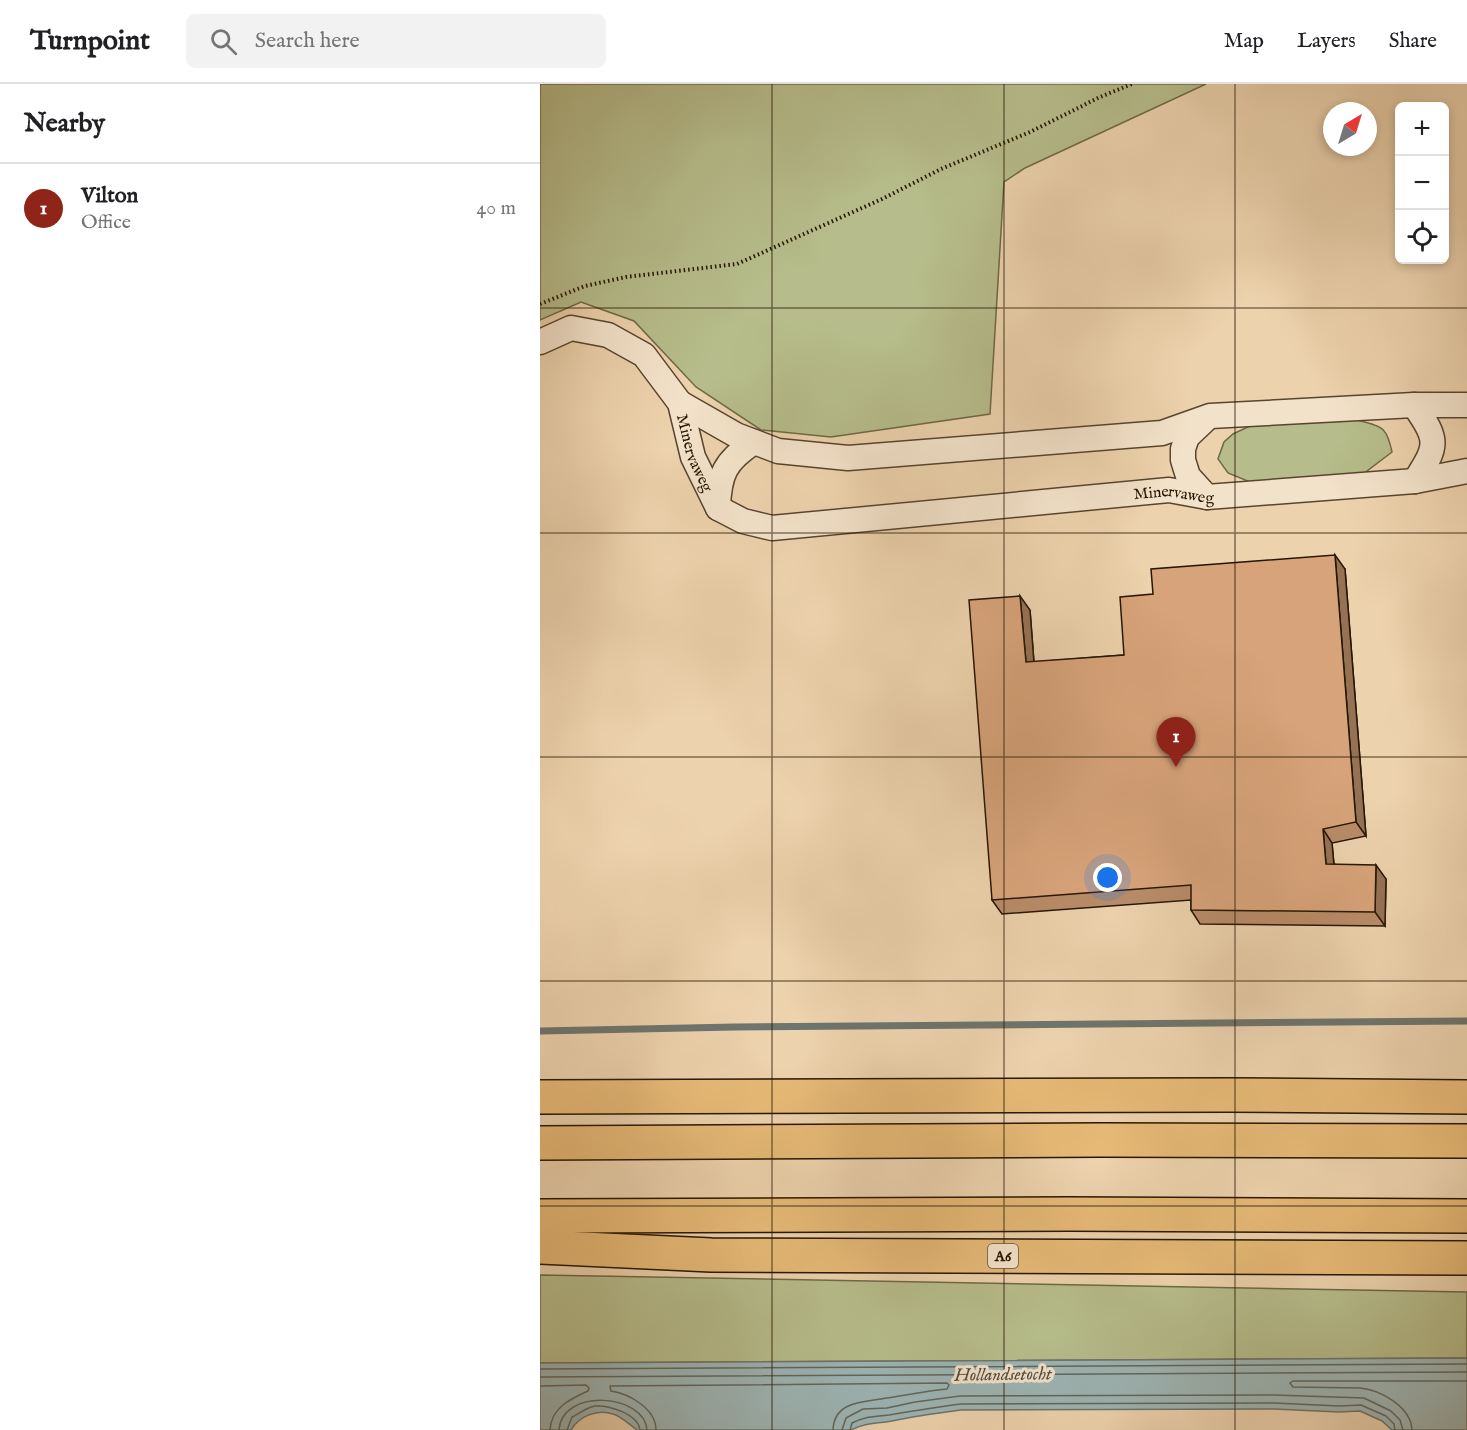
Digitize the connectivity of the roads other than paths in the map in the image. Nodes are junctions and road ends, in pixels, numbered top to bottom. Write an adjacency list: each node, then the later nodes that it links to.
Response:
1 (540, 342): 2 (street)
2 (680, 403): 6 (street, Minervaweg); 10 (street, Minervaweg)
3 (1414, 405): 4 (street, Minervaweg); 5 (street, Minervaweg); 8 (street)
4 (1467, 405)
5 (1210, 416): 6 (street, Minervaweg); 9 (street)
6 (754, 442): 10 (street)
7 (1467, 471): 8 (street, Minervaweg)
8 (1415, 481): 9 (street, Minervaweg)
9 (1207, 497): 10 (street, Minervaweg)
10 (718, 508)
11 (540, 1096): 12 (highway)
12 (1467, 1097)
13 (1467, 1142): 14 (highway)
14 (540, 1143)
15 (540, 1216): 16 (highway)
16 (1467, 1216)
17 (540, 1247): 18 (highway, A6)
18 (1467, 1258)

